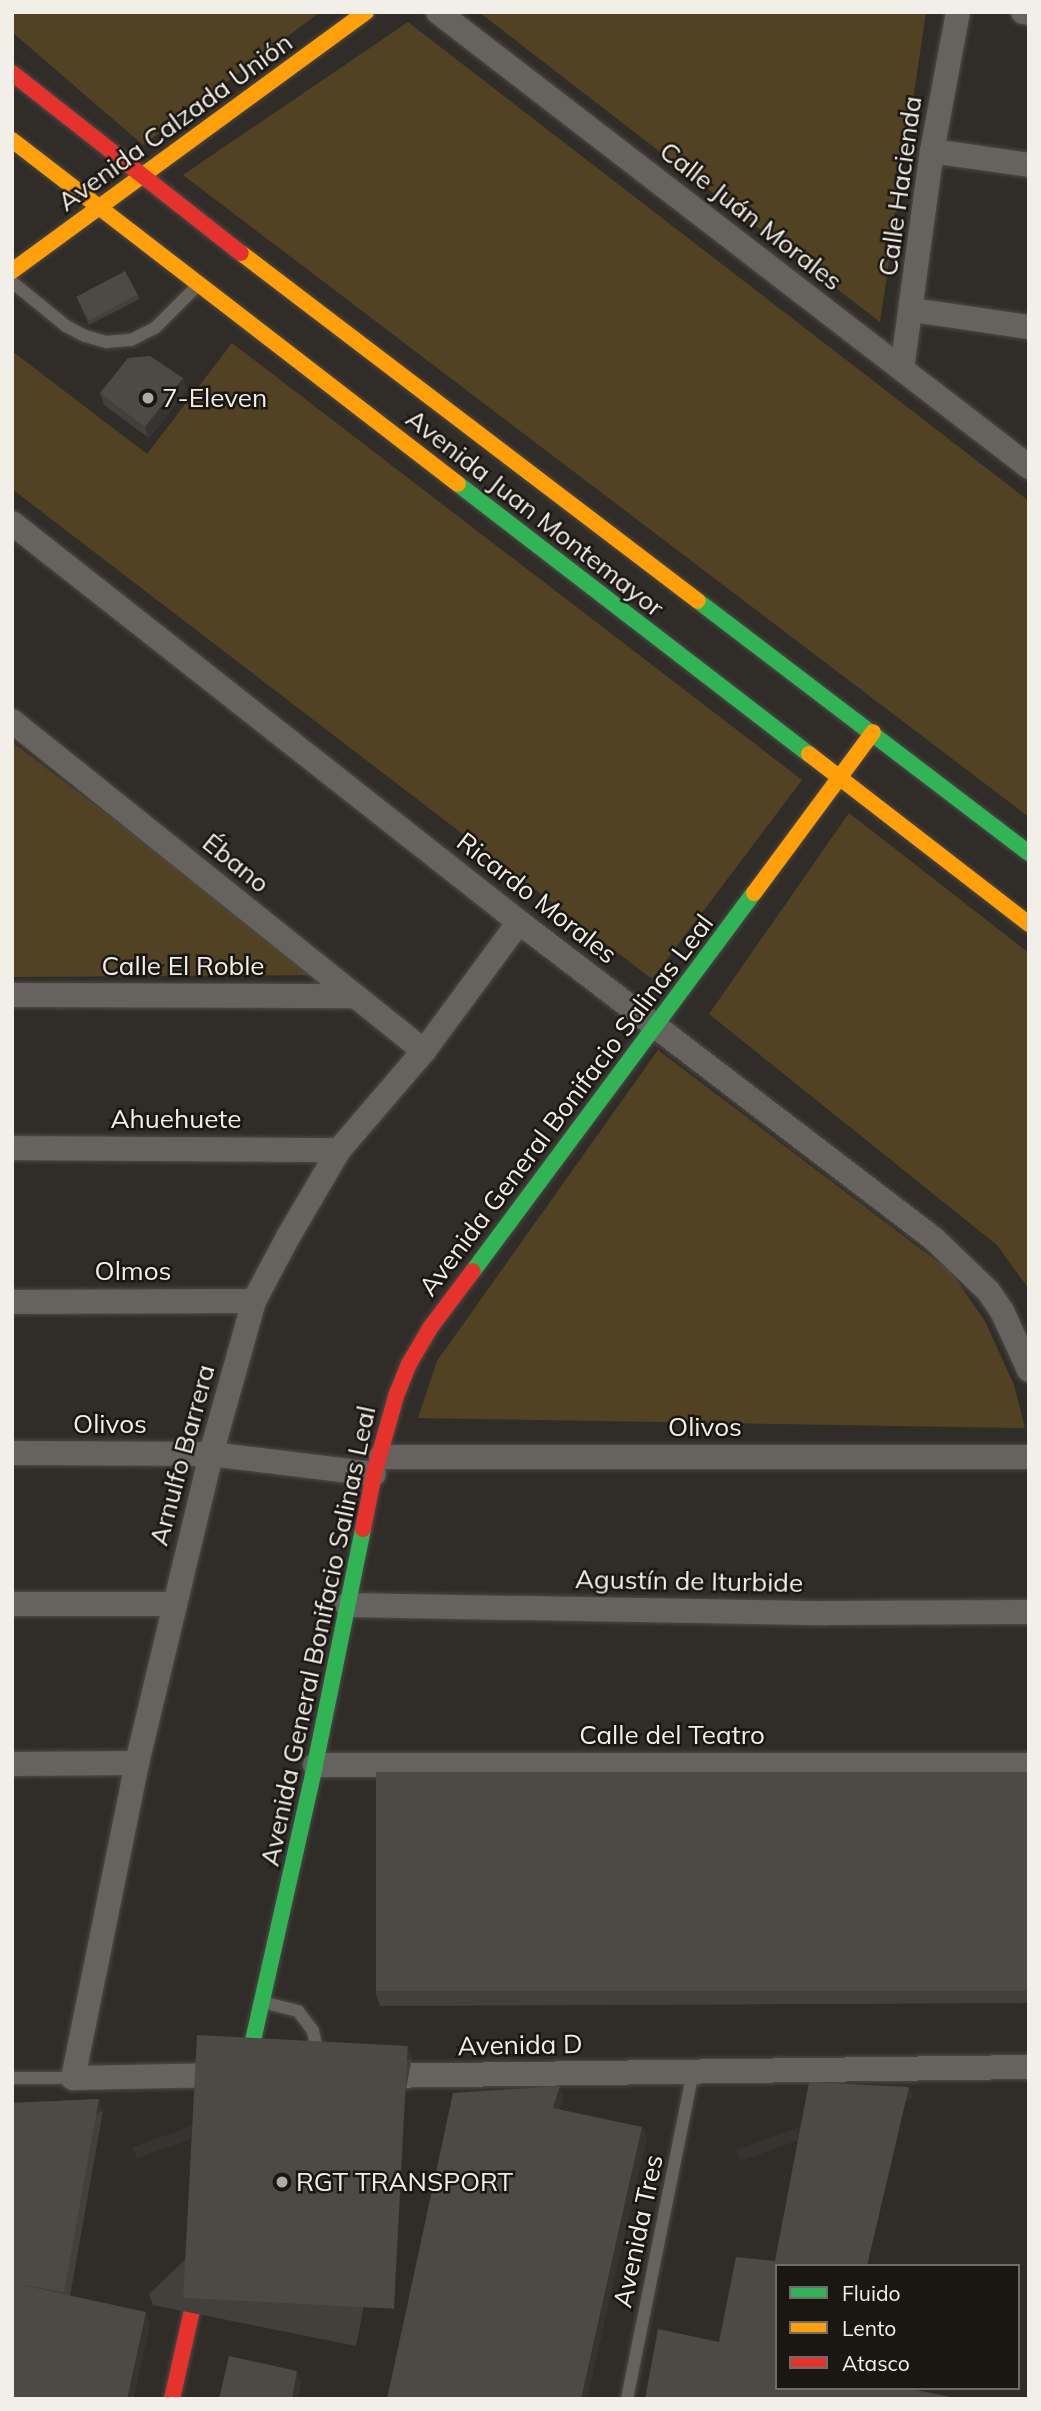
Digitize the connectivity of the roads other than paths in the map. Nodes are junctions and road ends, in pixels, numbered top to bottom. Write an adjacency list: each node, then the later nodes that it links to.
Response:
1 (366, 12): 10 (street, Avenida Calzada Unión)
2 (438, 12): 17 (street, Calle Juán Morales)
3 (958, 12): 8 (street, Calle Hacienda)
4 (1023, 12): 5 (street)
5 (1029, 13)
6 (12, 73): 10 (street, Avenida Juan Montemayor)
7 (12, 140): 11 (street, Avenida Juan Montemayor)
8 (932, 151): 9 (street); 15 (street, Calle Hacienda)
9 (1029, 165)
10 (140, 176): 11 (street, Avenida Calzada Unión); 21 (street, Avenida Juan Montemayor)
11 (99, 208): 12 (street, Avenida Calzada Unión); 14 (street, Avenida Juan Montemayor)
12 (12, 271)
13 (12, 282): 14 (lane)
14 (198, 285): 22 (street, Avenida Juan Montemayor)
15 (912, 310): 16 (street); 17 (street, Calle Hacienda)
16 (1029, 327)
17 (902, 369): 18 (street, Calle Juán Morales)
18 (1029, 467)
19 (12, 523): 25 (street, Ricardo Morales)
20 (12, 721): 27 (street, Ébano)
21 (873, 732): 22 (street, Avenida General Bonifacio Salinas Leal); 23 (street, Avenida Juan Montemayor)
22 (840, 778): 24 (street, Avenida Juan Montemayor); 28 (street, Avenida General Bonifacio Salinas Leal)
23 (1029, 853)
24 (1024, 910)
25 (519, 922): 28 (street, Ricardo Morales); 29 (street, Arnulfo Barrera)
26 (12, 995): 27 (street, Calle El Roble)
27 (355, 996): 29 (street, Ébano)
28 (654, 1025): 34 (street, Ricardo Morales); 38 (street, Avenida General Bonifacio Salinas Leal)
29 (424, 1051): 31 (street, Arnulfo Barrera)
30 (12, 1148): 31 (street, Ahuehuete)
31 (339, 1150): 33 (street, Arnulfo Barrera)
32 (12, 1301): 33 (street, Olmos)
33 (254, 1301): 36 (street, Arnulfo Barrera)
34 (1029, 1370)
35 (12, 1453): 36 (street, Olivos)
36 (211, 1454): 38 (street, Olivos); 40 (street, Arnulfo Barrera)
37 (1029, 1457): 38 (street, Olivos)
38 (377, 1466): 41 (street, Avenida General Bonifacio Salinas Leal)
39 (12, 1604): 40 (street)
40 (175, 1604): 43 (street, Arnulfo Barrera)
41 (347, 1605): 42 (street, Agustín de Iturbide); 45 (street, Avenida General Bonifacio Salinas Leal)
42 (1029, 1612)
43 (137, 1763): 44 (street); 55 (street, Arnulfo Barrera)
44 (12, 1764)
45 (315, 1765): 46 (street, Calle del Teatro); 47 (street, Avenida General Bonifacio Salinas Leal)
46 (1029, 1765)
47 (262, 2002): 49 (lane); 51 (street, Avenida General Bonifacio Salinas Leal)
48 (1029, 2067): 50 (street, Avenida D)
49 (317, 2073)
50 (693, 2073): 53 (street, Avenida D); 59 (lane, Avenida Tres)
51 (246, 2075): 52 (street); 55 (street); 56 (street, Avenida General Bonifacio Salinas Leal)
52 (271, 2075)
53 (350, 2076)
54 (12, 2077): 55 (lane)
55 (73, 2078)
56 (240, 2102)
57 (206, 2250): 58 (street)
58 (172, 2399)
59 (627, 2399)

